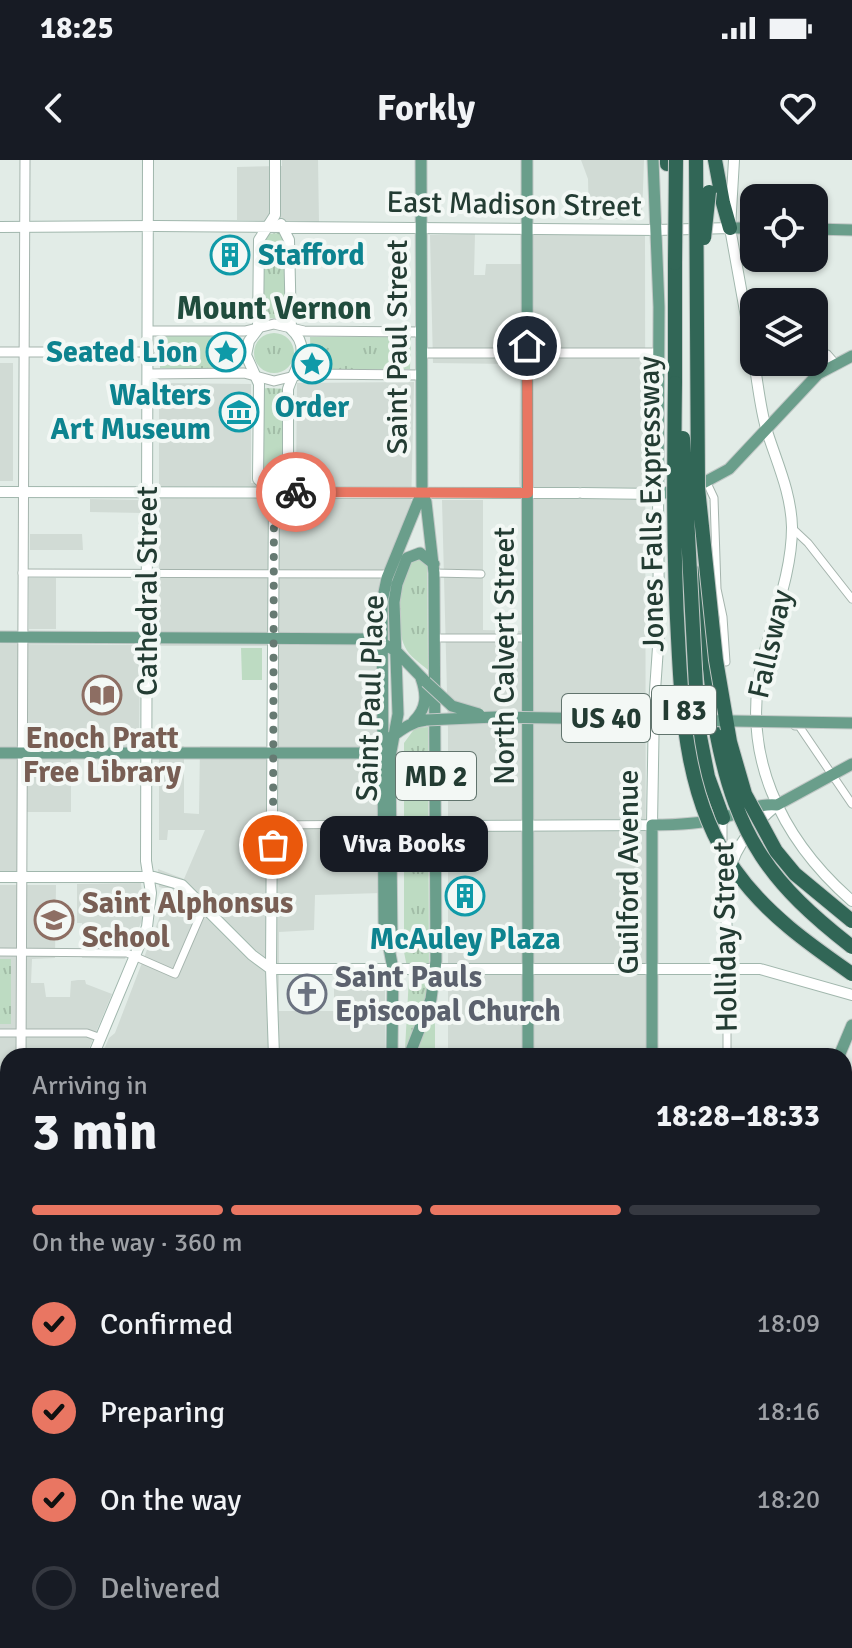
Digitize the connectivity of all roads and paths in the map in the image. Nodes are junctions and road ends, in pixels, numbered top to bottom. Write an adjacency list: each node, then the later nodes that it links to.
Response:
1 (25, 160): 15 (street)
2 (148, 160): 13 (main road, Cathedral Street)
3 (275, 160): 12 (main road)
4 (421, 160): 16 (main road, Saint Paul Street / MD 2)
5 (527, 160): 17 (main road, North Calvert Street)
6 (653, 160): 21 (main road, Guilford Avenue)
7 (667, 160): 23 (highway, bridge)
8 (676, 160): 23 (highway, Jones Falls Expressway / I 83, bridge)
9 (696, 160): 24 (highway, Jones Falls Expressway / I 83, bridge)
10 (714, 160): 18 (highway); 24 (highway, bridge)
11 (734, 160): 18 (main road, Fallsway)
12 (274, 224): 13 (main road, East Madison Street); 16 (main road, East Madison Street); 26 (main road); 27 (main road)
13 (148, 226): 15 (main road, East Madison Street); 28 (main road, Cathedral Street)
14 (0, 227): 15 (main road, East Madison Street)
15 (24, 227): 31 (street)
16 (420, 227): 17 (main road, East Madison Street); 29 (main road, Saint Paul Street / MD 2)
17 (527, 228): 21 (main road, East Madison Street); 34 (main road, North Calvert Street)
18 (730, 228): 19 (main road, East Madison Street); 21 (main road, East Madison Street); 25 (main road, Fallsway)
19 (740, 228)
20 (828, 229): 22 (main road)
21 (657, 230): 35 (main road, Guilford Avenue)
22 (852, 230)
23 (675, 263): 44 (highway, Jones Falls Expressway / I 83)
24 (696, 269): 46 (highway, Jones Falls Expressway / I 83, bridge)
25 (741, 288)
26 (258, 329): 27 (street); 28 (street); 40 (main road)
27 (291, 329): 29 (street); 41 (main road)
28 (149, 331): 32 (main road, Cathedral Street)
29 (421, 332): 33 (main road, Saint Paul Street / MD 2)
30 (0, 352): 31 (street)
31 (24, 352): 32 (street); 48 (street)
32 (149, 352): 39 (main road, Cathedral Street)
33 (421, 353): 34 (street); 42 (main road, Saint Paul Street / MD 2)
34 (527, 353): 35 (street); 52 (main road, North Calvert Street)
35 (659, 353): 53 (main road, Guilford Avenue)
36 (828, 356): 38 (street)
37 (852, 356): 38 (main road)
38 (834, 363): 45 (main road)
39 (149, 374): 40 (street); 51 (main road, Cathedral Street)
40 (257, 375): 41 (street); 49 (main road)
41 (292, 375): 42 (street); 49 (main road)
42 (421, 375): 50 (main road, Saint Paul Street / MD 2)
43 (757, 376): 45 (main road, Fallsway)
44 (675, 383): 87 (highway, bridge); 114 (highway, Jones Falls Expressway / I 83, bridge)
45 (766, 427): 46 (main road); 54 (main road, Fallsway)
46 (702, 486): 53 (main road); 70 (street); 103 (highway, bridge); 104 (highway, Jones Falls Expressway / I 83, bridge)
47 (0, 492): 48 (main road)
48 (22, 492): 51 (main road); 57 (street)
49 (274, 492): 50 (main road); 51 (main road); 56 (main road)
50 (422, 492): 52 (main road); 55 (main road, Saint Paul Street / MD 2); 59 (main road, Saint Paul Place)
51 (147, 493): 58 (main road, Cathedral Street)
52 (528, 493): 53 (main road); 67 (main road, North Calvert Street)
53 (658, 494): 76 (main road, Guilford Avenue)
54 (792, 528): 61 (street); 78 (main road, Fallsway)
55 (434, 568): 60 (street); 66 (main road, Saint Paul Street / MD 2); 69 (main road, Saint Paul Place)
56 (273, 572): 58 (street); 59 (street); 65 (main road)
57 (22, 573): 58 (street); 63 (street)
58 (146, 573): 64 (main road, Cathedral Street)
59 (389, 574): 68 (main road, Saint Paul Place)
60 (481, 574)
61 (852, 599)
62 (0, 637): 63 (main road)
63 (23, 637): 64 (main road); 82 (street)
64 (146, 637): 65 (main road); 83 (main road, Cathedral Street)
65 (273, 638): 68 (main road); 84 (main road)
66 (434, 638): 67 (street); 95 (main road, Saint Paul Street / MD 2)
67 (528, 638): 74 (main road, North Calvert Street)
68 (381, 641): 69 (main road, US 40); 72 (main road, Saint Paul Place)
69 (396, 651): 71 (main road, US 40); 79 (main road, Saint Paul Place)
70 (726, 662)
71 (423, 679): 73 (main road, US 40, bridge); 75 (main road)
72 (382, 709): 79 (main road); 80 (main road, Saint Paul Place)
73 (495, 717): 75 (main road, US 40, bridge); 77 (main road, US 40, bridge)
74 (528, 719): 76 (street); 96 (main road, North Calvert Street)
75 (420, 721): 79 (main road)
76 (653, 722): 94 (main road, Guilford Avenue)
77 (852, 723)
78 (755, 725): 86 (street); 89 (main road, Fallsway)
79 (396, 733): 80 (main road); 92 (main road, Saint Paul Place)
80 (382, 744): 84 (main road); 92 (main road, Saint Paul Place)
81 (0, 753): 82 (main road)
82 (22, 753): 83 (main road); 99 (street)
83 (146, 753): 84 (main road); 98 (main road, Cathedral Street)
84 (273, 754): 93 (main road)
85 (852, 764): 86 (main road)
86 (834, 775): 88 (street); 89 (main road)
87 (708, 777): 90 (highway); 91 (highway)
88 (852, 804)
89 (777, 805): 90 (main road); 100 (main road); 101 (main road, Fallsway)
90 (723, 818): 91 (main road); 100 (street, Holliday Street)
91 (698, 823): 94 (main road)
92 (387, 824): 93 (street); 109 (main road, Saint Paul Place)
93 (273, 825): 108 (main road)
94 (652, 825): 96 (main road); 112 (main road, Guilford Avenue)
95 (436, 826): 96 (main road); 110 (main road, Saint Paul Street / MD 2)
96 (528, 826): 111 (main road, North Calvert Street)
97 (0, 877): 99 (main road)
98 (148, 877): 99 (main road); 102 (main road); 107 (main road, Cathedral Street)
99 (22, 878): 106 (street)
100 (727, 882): 113 (main road, Holliday Street)
101 (852, 901)
102 (204, 907): 107 (street); 108 (main road)
103 (852, 921)
104 (852, 947)
105 (0, 952): 106 (street)
106 (22, 952): 107 (street); 118 (street)
107 (134, 956): 119 (main road, Cathedral Street)
108 (271, 969): 109 (main road); 122 (main road)
109 (397, 969): 110 (main road); 123 (main road, Saint Paul Place)
110 (436, 969): 111 (main road); 124 (main road, Saint Paul Street / MD 2)
111 (528, 969): 112 (main road); 125 (main road, North Calvert Street)
112 (652, 969): 113 (main road); 126 (main road, Guilford Avenue)
113 (727, 970): 115 (main road); 127 (street, Holliday Street)
114 (852, 974)
115 (852, 995)
116 (852, 1025): 128 (main road)
117 (0, 1033): 118 (street)
118 (21, 1033): 119 (street); 120 (street)
119 (101, 1038): 121 (main road, Cathedral Street)
120 (21, 1048)
121 (97, 1048)
122 (274, 1048)
123 (392, 1048)
124 (412, 1048)
125 (528, 1048)
126 (652, 1048)
127 (727, 1048)
128 (842, 1048)

